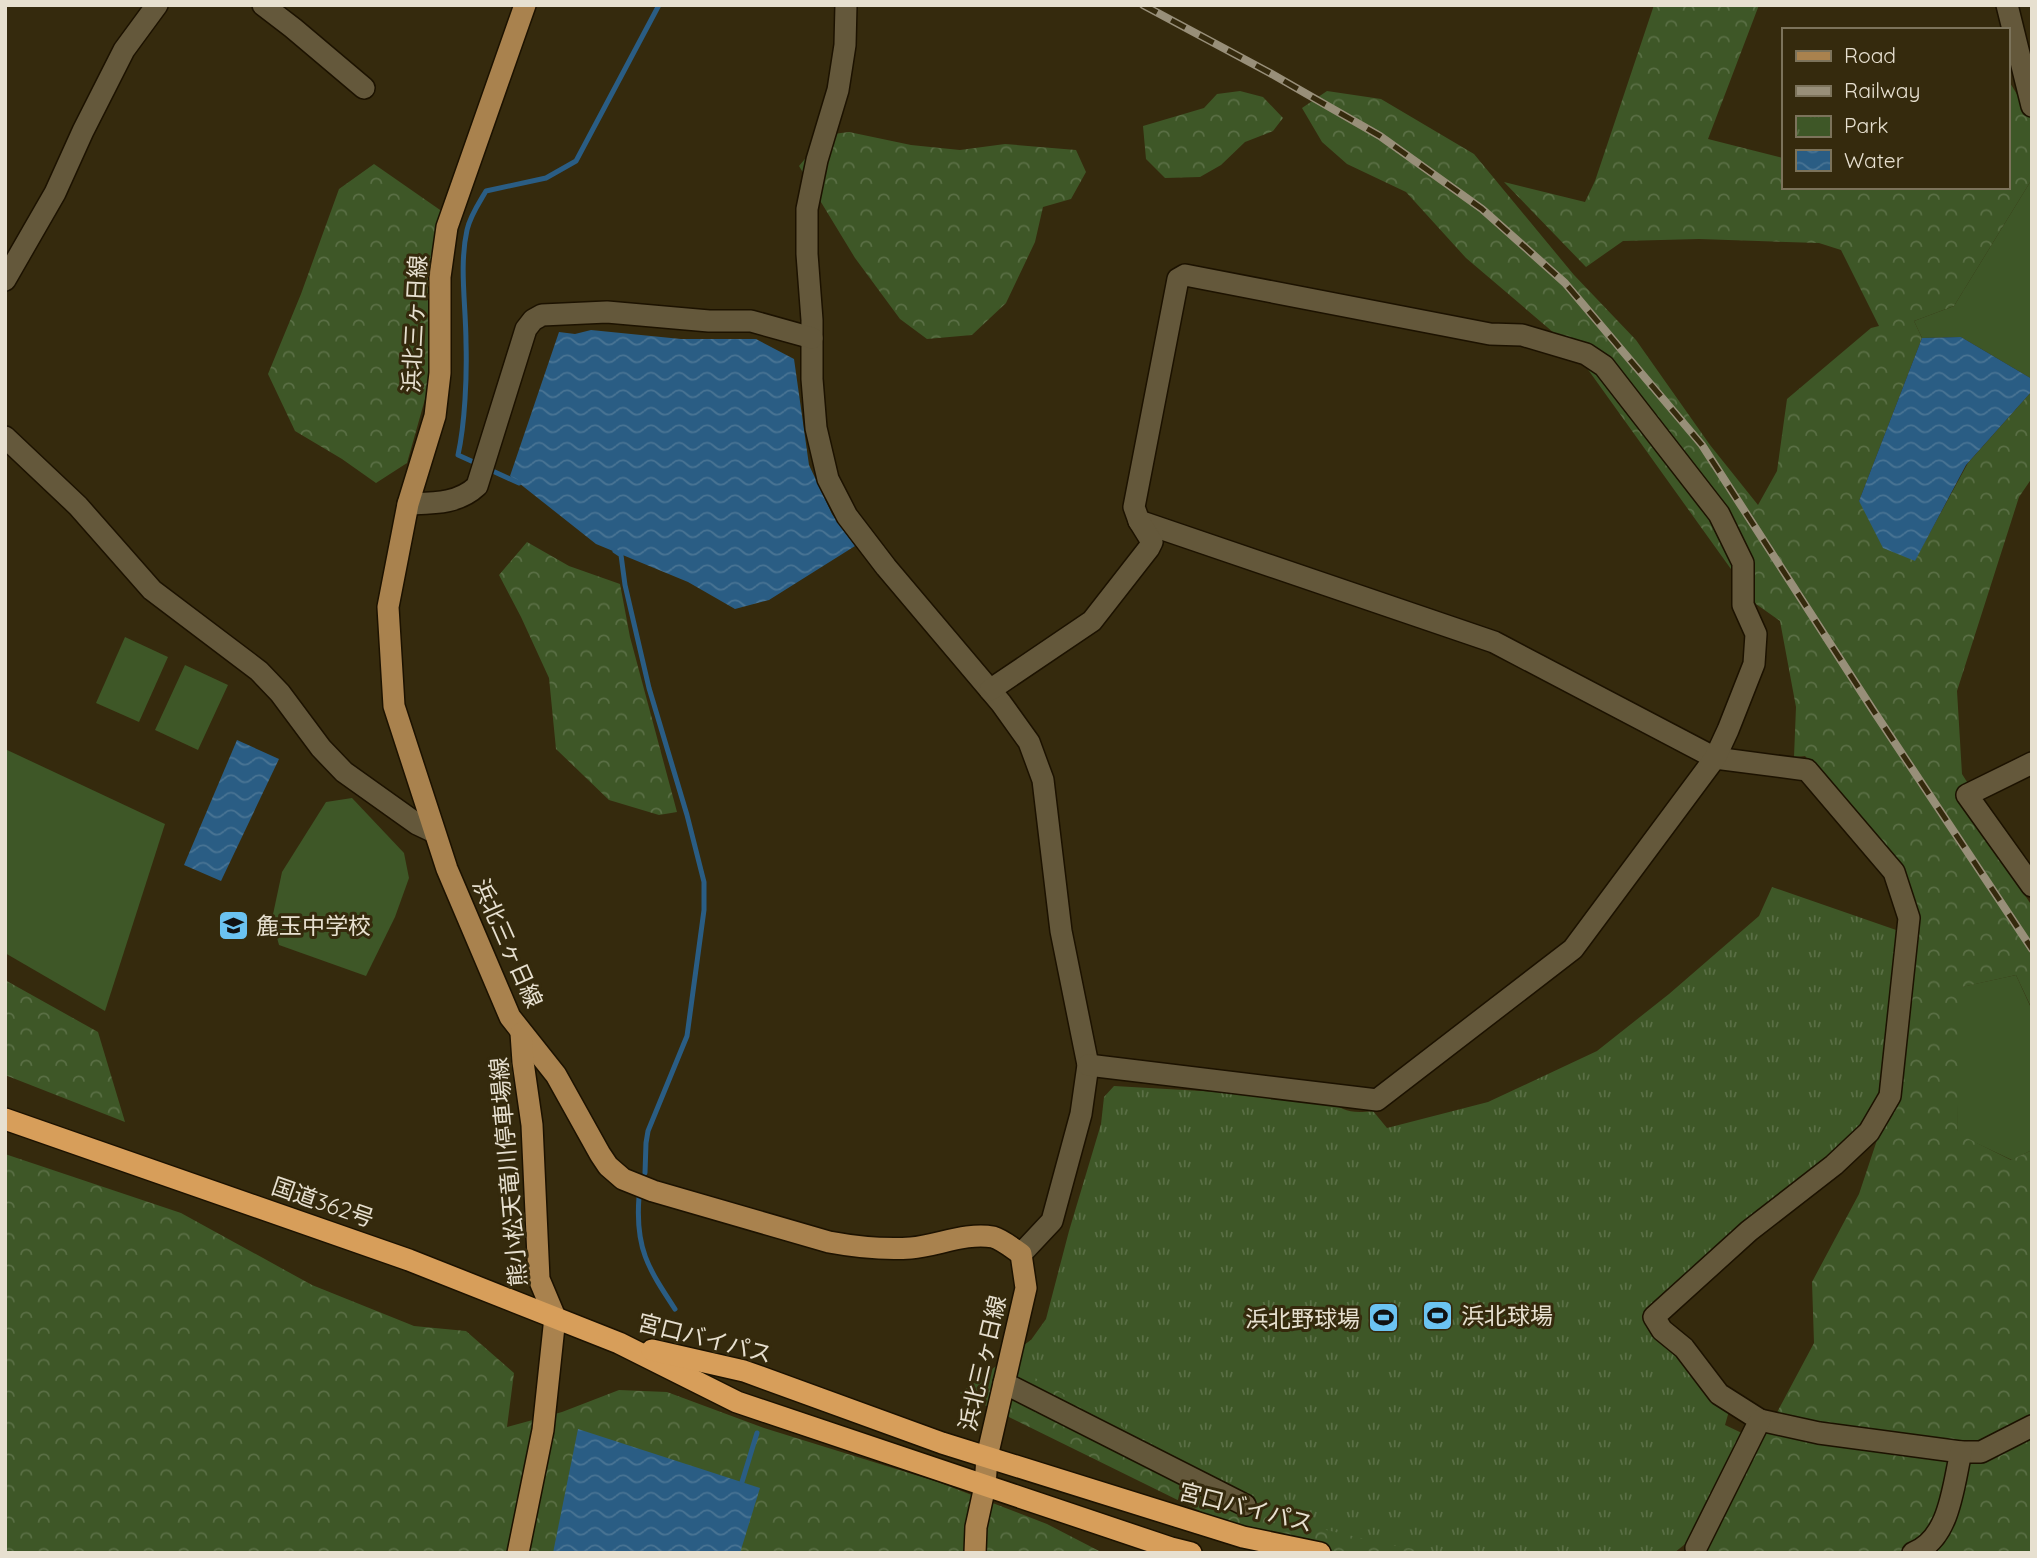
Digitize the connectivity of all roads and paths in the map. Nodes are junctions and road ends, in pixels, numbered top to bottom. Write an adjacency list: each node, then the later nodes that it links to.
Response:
1 (157, 5): 8 (street)
2 (263, 5): 6 (street)
3 (525, 5): 11 (main road, 浜北三ヶ日線)
4 (846, 5): 9 (street)
5 (2007, 5): 7 (street)
6 (364, 88)
7 (2032, 106)
8 (5, 281)
9 (812, 338): 11 (street); 13 (street)
10 (5, 437): 16 (street)
11 (408, 504): 16 (main road, 浜北三ヶ日線)
12 (1139, 521): 13 (street); 14 (street); 14 (street)
13 (990, 690): 19 (street)
14 (1715, 758): 19 (street); 25 (street)
15 (2032, 763): 17 (street)
16 (435, 832): 18 (main road, 浜北三ヶ日線)
17 (2032, 886)
18 (521, 1033): 21 (main road, 浜北三ヶ日線); 22 (main road, 熊小松天竜川停車場線)
19 (1088, 1065): 21 (street)
20 (5, 1119): 22 (highway, 国道362号)
21 (1021, 1254): 24 (main road, 浜北三ヶ日線)
22 (555, 1317): 23 (highway, 国道362号); 32 (main road, 熊小松天竜川停車場線)
23 (619, 1343): 28 (highway, 宮口バイパス); 29 (highway, 宮口バイパス)
24 (1004, 1384): 28 (main road, 浜北三ヶ日線); 30 (street)
25 (1760, 1420): 27 (street); 31 (street)
26 (2032, 1426): 27 (street)
27 (1961, 1452): 36 (street)
28 (987, 1457): 29 (main road, 浜北三ヶ日線); 35 (highway, 宮口バイパス)
29 (985, 1486): 33 (main road, 浜北三ヶ日線); 34 (highway, 宮口バイパス)
30 (1245, 1505)
31 (1696, 1548)
32 (518, 1553)
33 (975, 1553)
34 (1191, 1553)
35 (1320, 1553)
36 (1913, 1553)

